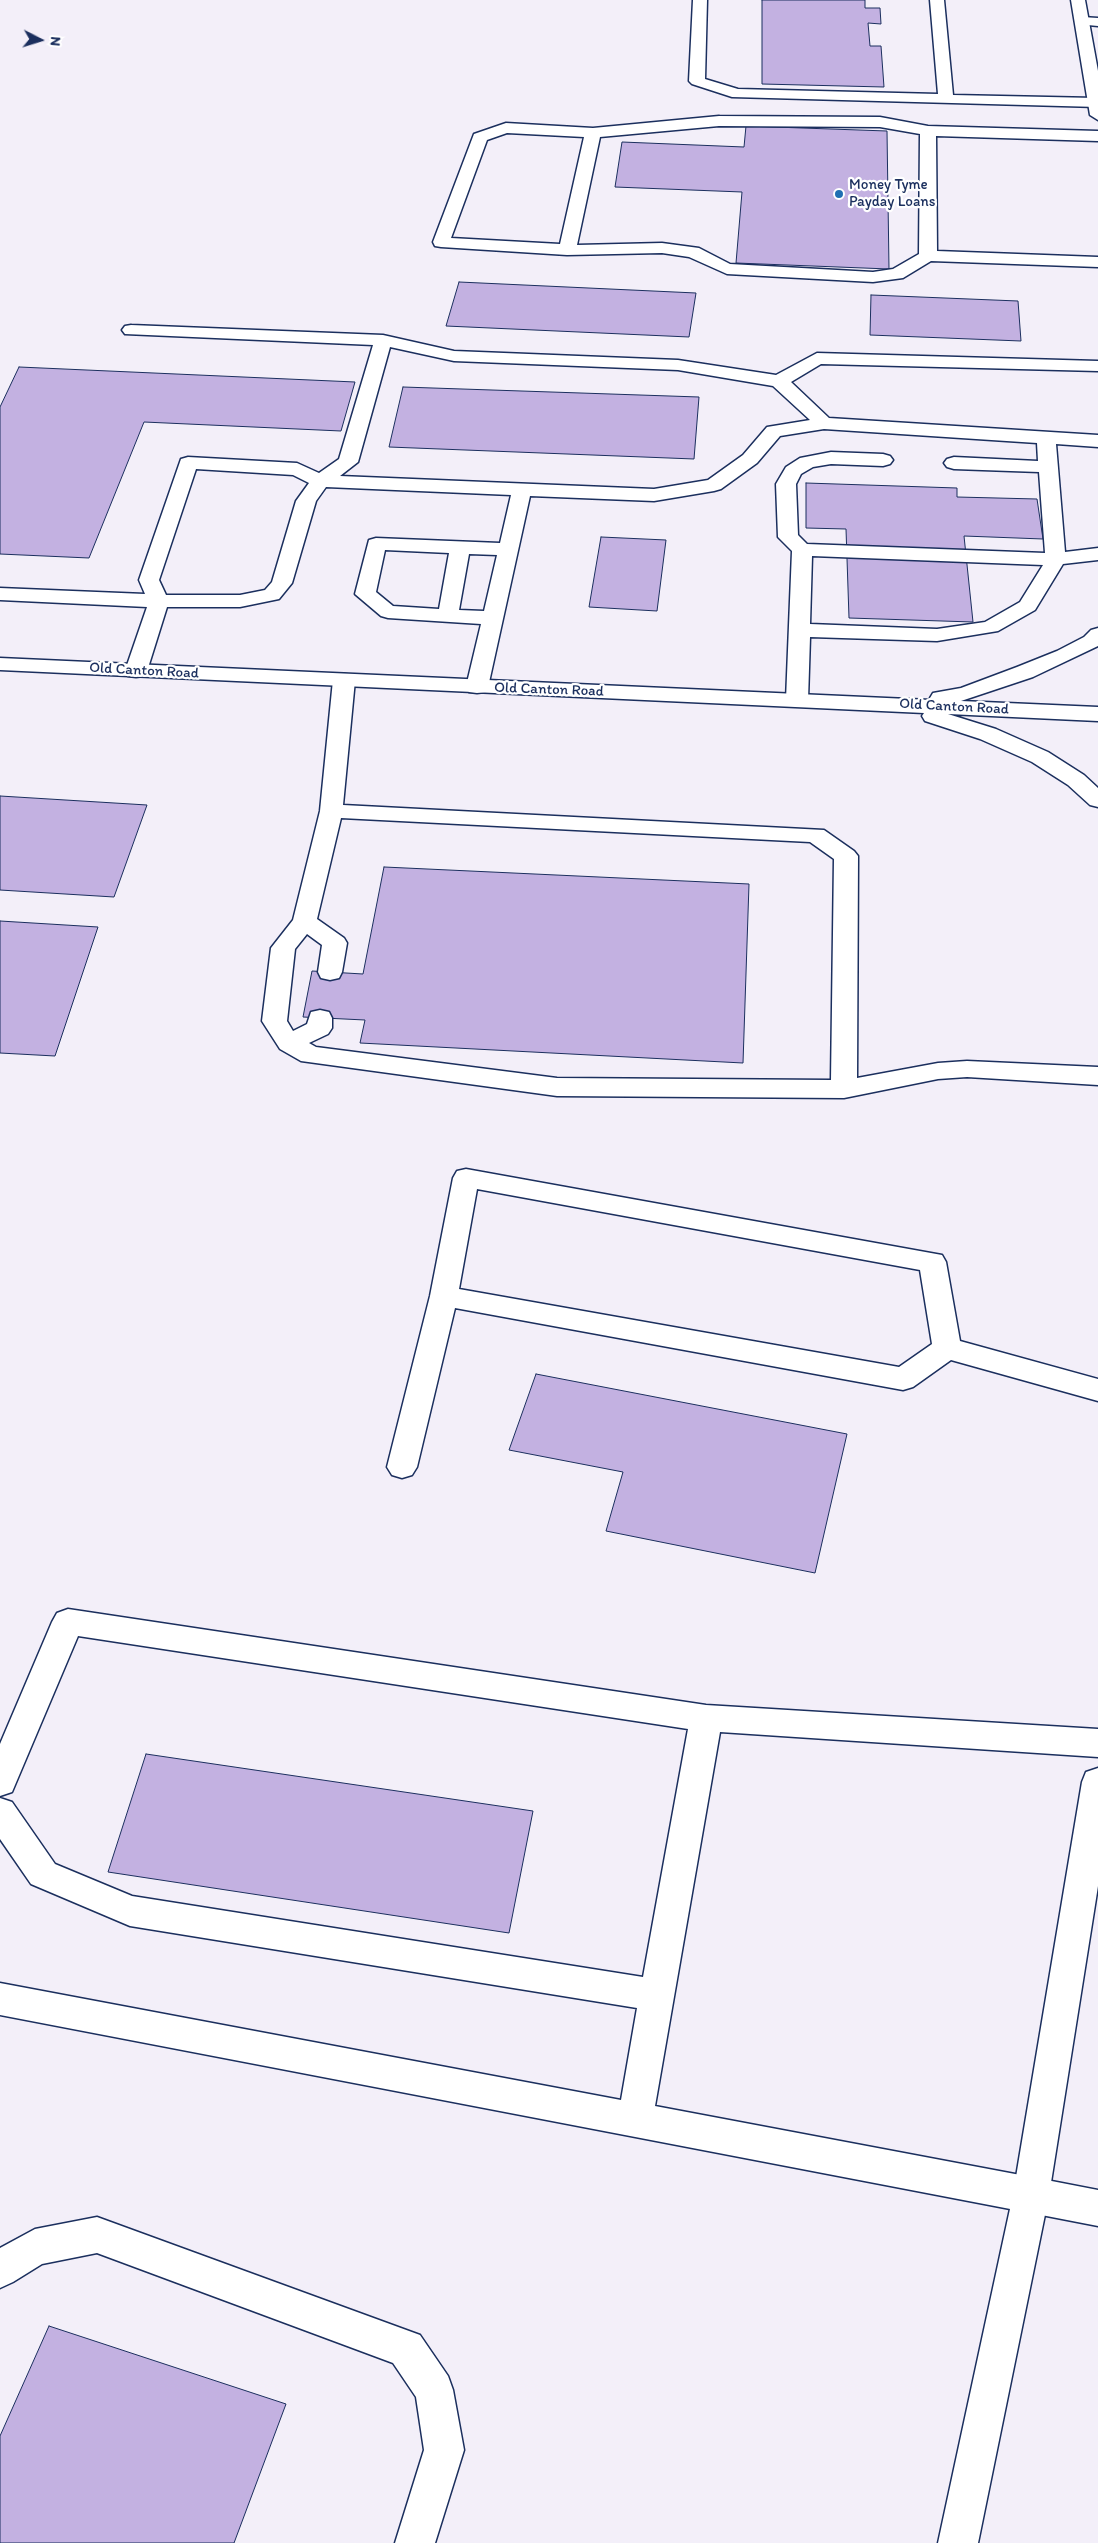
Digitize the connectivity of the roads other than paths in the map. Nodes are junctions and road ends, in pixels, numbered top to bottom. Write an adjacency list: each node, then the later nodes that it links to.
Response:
1 (700, 0): 6 (main road)
2 (937, 0): 6 (main road)
3 (1078, 0): 4 (main road)
4 (1082, 21): 5 (main road); 7 (main road)
5 (1098, 22)
6 (946, 100): 7 (main road)
7 (1097, 109)
8 (928, 130): 9 (main road); 10 (main road); 12 (main road)
9 (593, 133): 11 (main road); 11 (main road)
10 (1098, 136)
11 (567, 250): 12 (main road)
12 (928, 256): 13 (main road)
13 (1098, 262)
14 (131, 330): 15 (main road)
15 (382, 340): 17 (main road); 24 (main road)
16 (1098, 366): 17 (main road)
17 (779, 381): 18 (main road)
18 (824, 424): 19 (main road); 25 (main road)
19 (1046, 437): 20 (main road); 23 (main road)
20 (1098, 441)
21 (883, 460): 28 (main road)
22 (954, 463): 23 (main road)
23 (1049, 467): 30 (main road)
24 (320, 481): 25 (main road); 32 (main road); 32 (main road)
25 (522, 490): 27 (main road)
26 (460, 548): 27 (main road); 33 (main road); 33 (main road)
27 (509, 549): 34 (main road)
28 (802, 550): 30 (main road); 35 (main road)
29 (1098, 554): 30 (main road)
30 (1056, 559): 35 (main road)
31 (0, 594): 32 (main road)
32 (159, 601): 38 (main road)
33 (448, 616): 34 (main road)
34 (493, 618): 40 (main road)
35 (801, 630): 41 (main road)
36 (1098, 634): 42 (main road)
37 (0, 664): 38 (main road, Old Canton Road)
38 (136, 671): 39 (main road, Old Canton Road)
39 (344, 680): 40 (main road, Old Canton Road); 45 (main road)
40 (477, 687): 41 (main road, Old Canton Road)
41 (797, 700): 42 (main road, Old Canton Road)
42 (901, 705): 43 (main road, Old Canton Road); 44 (main road)
43 (1098, 714)
44 (1098, 800)
45 (331, 812): 46 (main road); 51 (main road)
46 (305, 921): 47 (main road); 49 (main road)
47 (330, 972)
48 (320, 1018): 49 (main road)
49 (289, 1043): 51 (main road)
50 (1098, 1076): 51 (main road)
51 (844, 1089)
52 (444, 1296): 53 (main road); 53 (main road); 55 (main road)
53 (947, 1348): 54 (main road)
54 (1098, 1390)
55 (402, 1467)
56 (706, 1718): 57 (main road); 58 (main road); 61 (main road)
57 (1098, 1743)
58 (0, 1782)
59 (1098, 1782): 64 (main road)
60 (0, 1812): 61 (main road)
61 (658, 1994): 63 (main road)
62 (0, 1999): 63 (main road)
63 (635, 2120): 64 (main road)
64 (1031, 2195): 65 (main road); 68 (main road)
65 (1098, 2208)
66 (0, 2269): 67 (main road)
67 (415, 2543)
68 (958, 2543)

